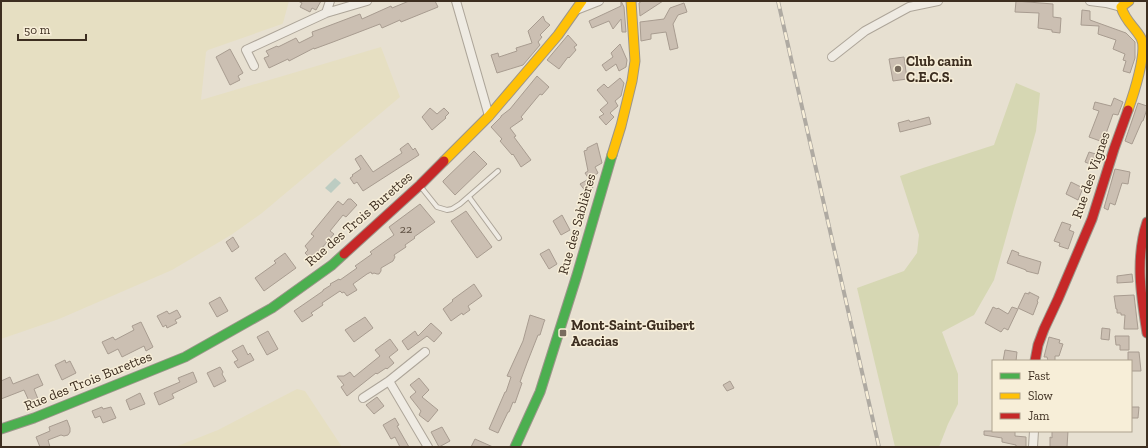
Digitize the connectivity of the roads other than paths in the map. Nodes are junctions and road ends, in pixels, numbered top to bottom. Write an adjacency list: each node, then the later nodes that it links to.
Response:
1 (330, 1): 11 (street)
2 (367, 1): 11 (street)
3 (456, 1): 14 (street)
4 (582, 1): 10 (street, Rue des Trois Burettes)
5 (599, 1): 10 (street)
6 (631, 1): 28 (street, Rue des Sablières)
7 (938, 1): 12 (street)
8 (1090, 1): 9 (street)
9 (1125, 4): 22 (street, Rue des Vignes)
10 (576, 10): 14 (street, Rue des Trois Burettes)
11 (326, 13): 13 (street)
12 (832, 57)
13 (254, 66)
14 (490, 116): 16 (street, Rue des Trois Burettes)
15 (498, 170): 17 (lane)
16 (420, 185): 17 (lane); 25 (street, Rue des Trois Burettes)
17 (469, 197): 19 (lane)
18 (1147, 222): 20 (street)
19 (499, 238)
20 (1147, 332)
21 (425, 352): 23 (street)
22 (1035, 360)
23 (389, 381): 24 (street); 27 (street)
24 (363, 398)
25 (1, 429)
26 (1034, 432): 29 (street)
27 (428, 447)
28 (515, 447)
29 (1033, 447)

